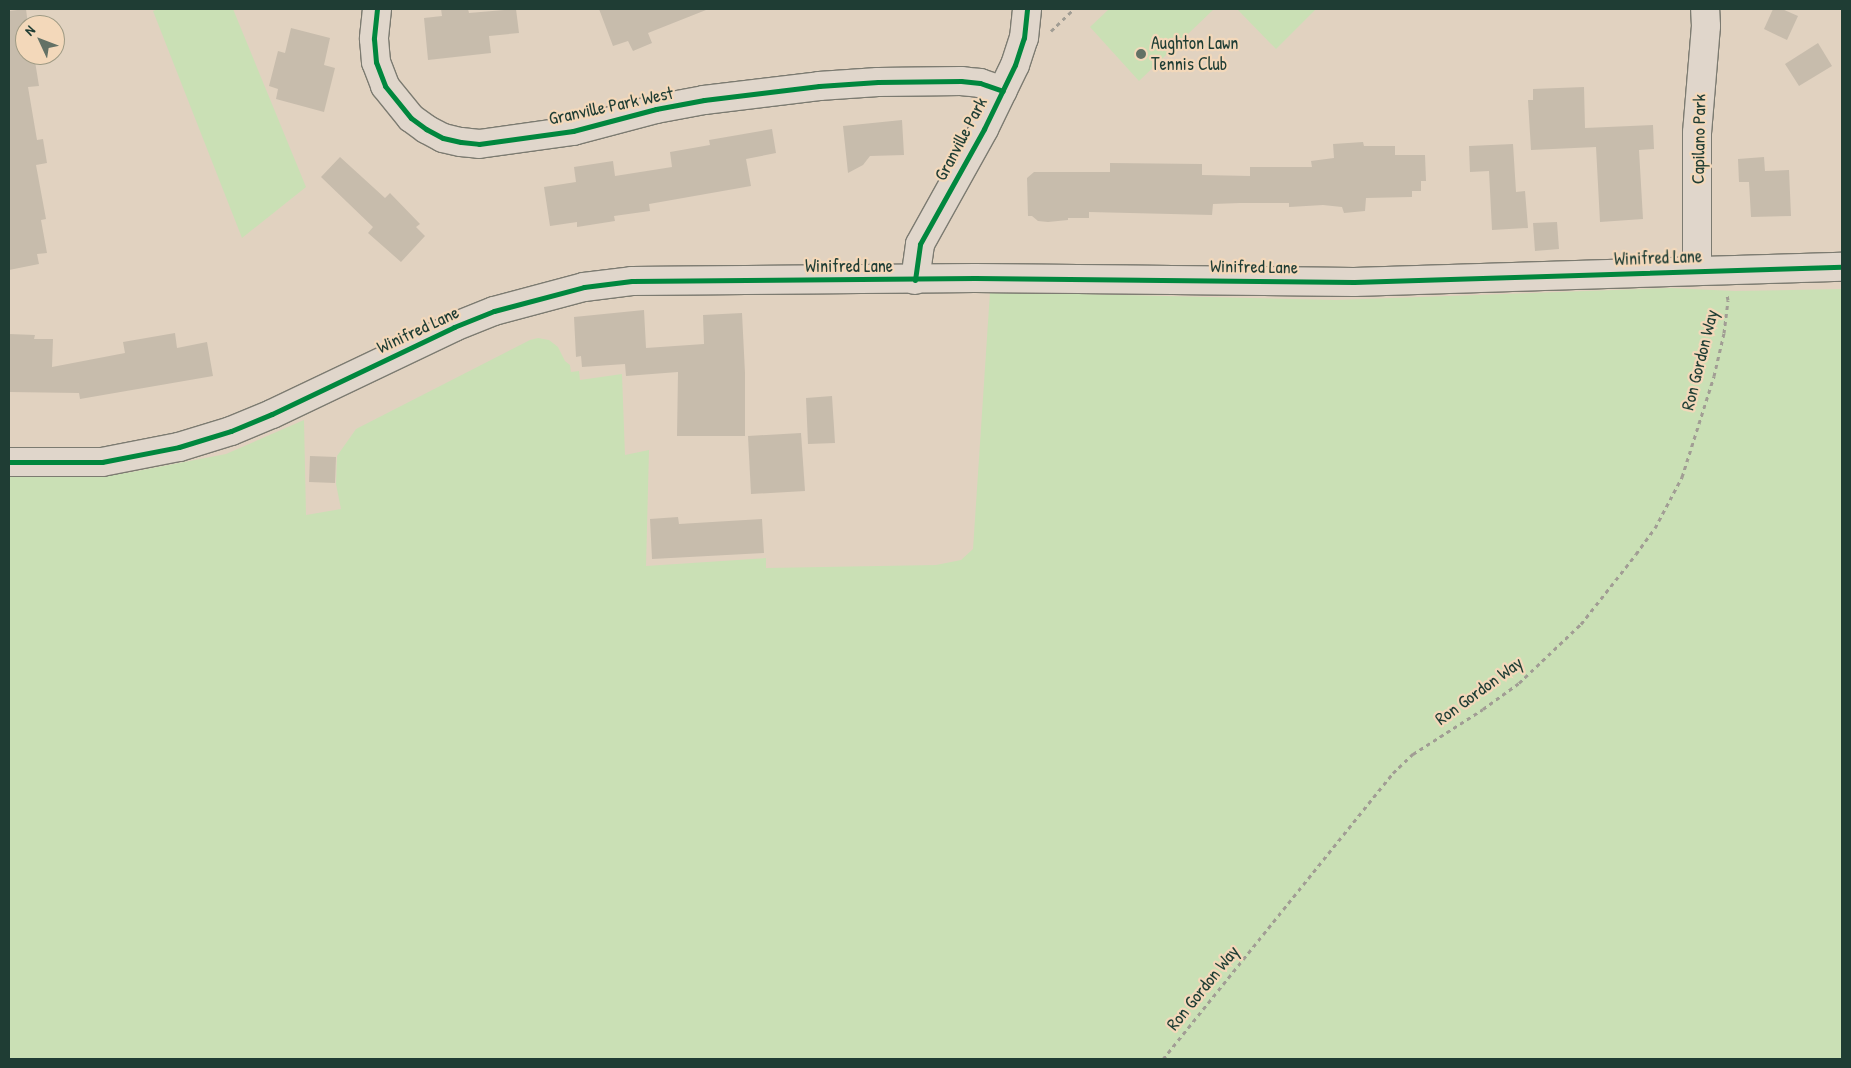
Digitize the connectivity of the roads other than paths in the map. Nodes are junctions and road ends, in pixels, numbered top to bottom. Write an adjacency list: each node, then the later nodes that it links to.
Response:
1 (377, 9): 4 (street, Granville Park West)
2 (1027, 9): 4 (street, Granville Park)
3 (1705, 9): 6 (street, Capilano Park)
4 (1003, 91): 7 (street, Granville Park)
5 (1842, 267): 6 (street, Winifred Lane)
6 (1697, 270): 7 (street, Winifred Lane)
7 (915, 280): 8 (street, Winifred Lane)
8 (9, 462)

